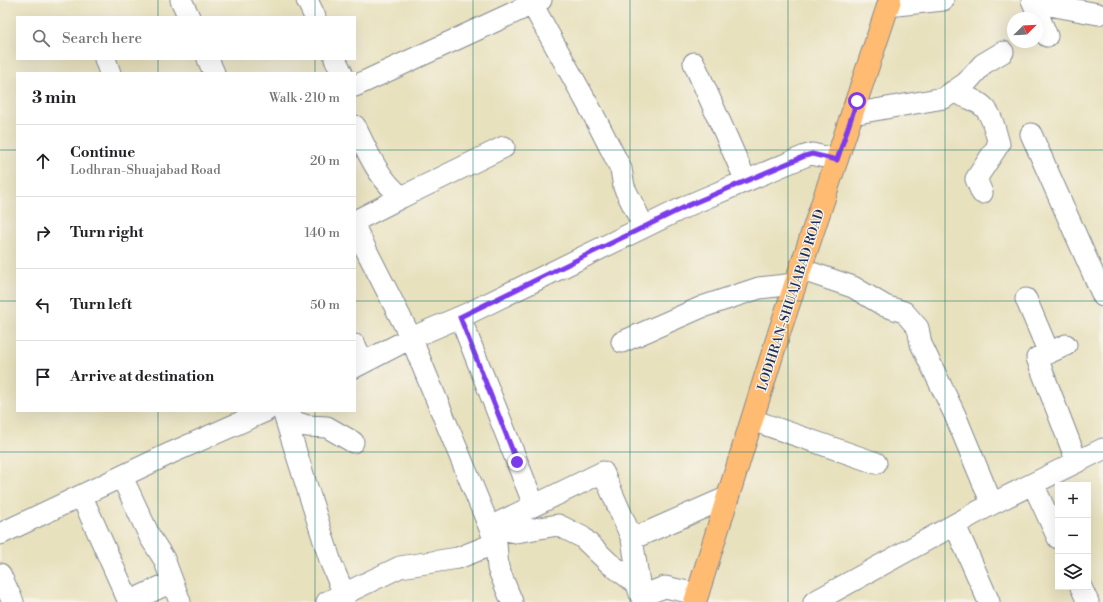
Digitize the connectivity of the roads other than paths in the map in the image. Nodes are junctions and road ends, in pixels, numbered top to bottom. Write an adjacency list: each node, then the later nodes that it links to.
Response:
1 (181, 0): 8 (street)
2 (307, 0): 9 (street)
3 (943, 0): 6 (street)
4 (1032, 1): 7 (street); 10 (street)
5 (537, 2): 17 (street); 27 (street)
6 (889, 3): 19 (main road, LODHRAN-SHUAJABAD ROAD)
7 (1098, 14)
8 (189, 16)
9 (315, 16)
10 (1047, 36)
11 (1003, 52): 18 (street)
12 (208, 60): 15 (street)
13 (336, 60): 16 (street)
14 (694, 63): 24 (street)
15 (214, 72)
16 (342, 72)
17 (356, 86)
18 (952, 92): 19 (street); 25 (street)
19 (852, 114): 23 (main road, LODHRAN-SHUAJABAD ROAD)
20 (356, 128): 26 (street)
21 (1031, 134): 28 (street)
22 (504, 147): 26 (street)
23 (837, 160): 24 (street); 29 (main road, LODHRAN-SHUAJABAD ROAD)
24 (746, 181): 27 (street)
25 (982, 193)
26 (402, 196): 33 (street)
27 (644, 227): 32 (street)
28 (1096, 259): 30 (street)
29 (798, 277): 34 (street); 38 (main road, LODHRAN-SHUAJABAD ROAD); 47 (street)
30 (1103, 296)
31 (1026, 299): 41 (street)
32 (460, 317): 33 (street); 48 (street)
33 (411, 338): 35 (street); 52 (street)
34 (622, 342)
35 (358, 358)
36 (264, 412): 43 (street)
37 (285, 415): 39 (street); 58 (street)
38 (752, 420): 42 (street); 46 (main road, LODHRAN-SHUAJABAD ROAD)
39 (354, 442)
40 (1103, 449): 41 (street)
41 (1078, 462): 44 (street)
42 (876, 463)
43 (122, 477): 45 (street); 55 (street)
44 (1033, 484): 47 (street); 50 (street)
45 (82, 497): 51 (street); 61 (street)
46 (728, 497): 53 (street); 57 (main road, LODHRAN-SHUAJABAD ROAD)
47 (992, 504): 49 (street)
48 (534, 505): 52 (street); 53 (street)
49 (955, 525): 64 (street); 65 (street)
50 (1055, 532)
51 (0, 534)
52 (493, 535): 58 (street); 59 (street); 63 (street)
53 (632, 540): 59 (street)
54 (0, 574): 60 (street)
55 (171, 582): 61 (street); 62 (street)
56 (1082, 590): 66 (street)
57 (696, 598): 59 (street)
58 (343, 600)
59 (638, 600)
60 (13, 602)
61 (129, 602)
62 (180, 602)
63 (512, 602)
64 (814, 602)
65 (989, 602)
66 (1088, 602)

